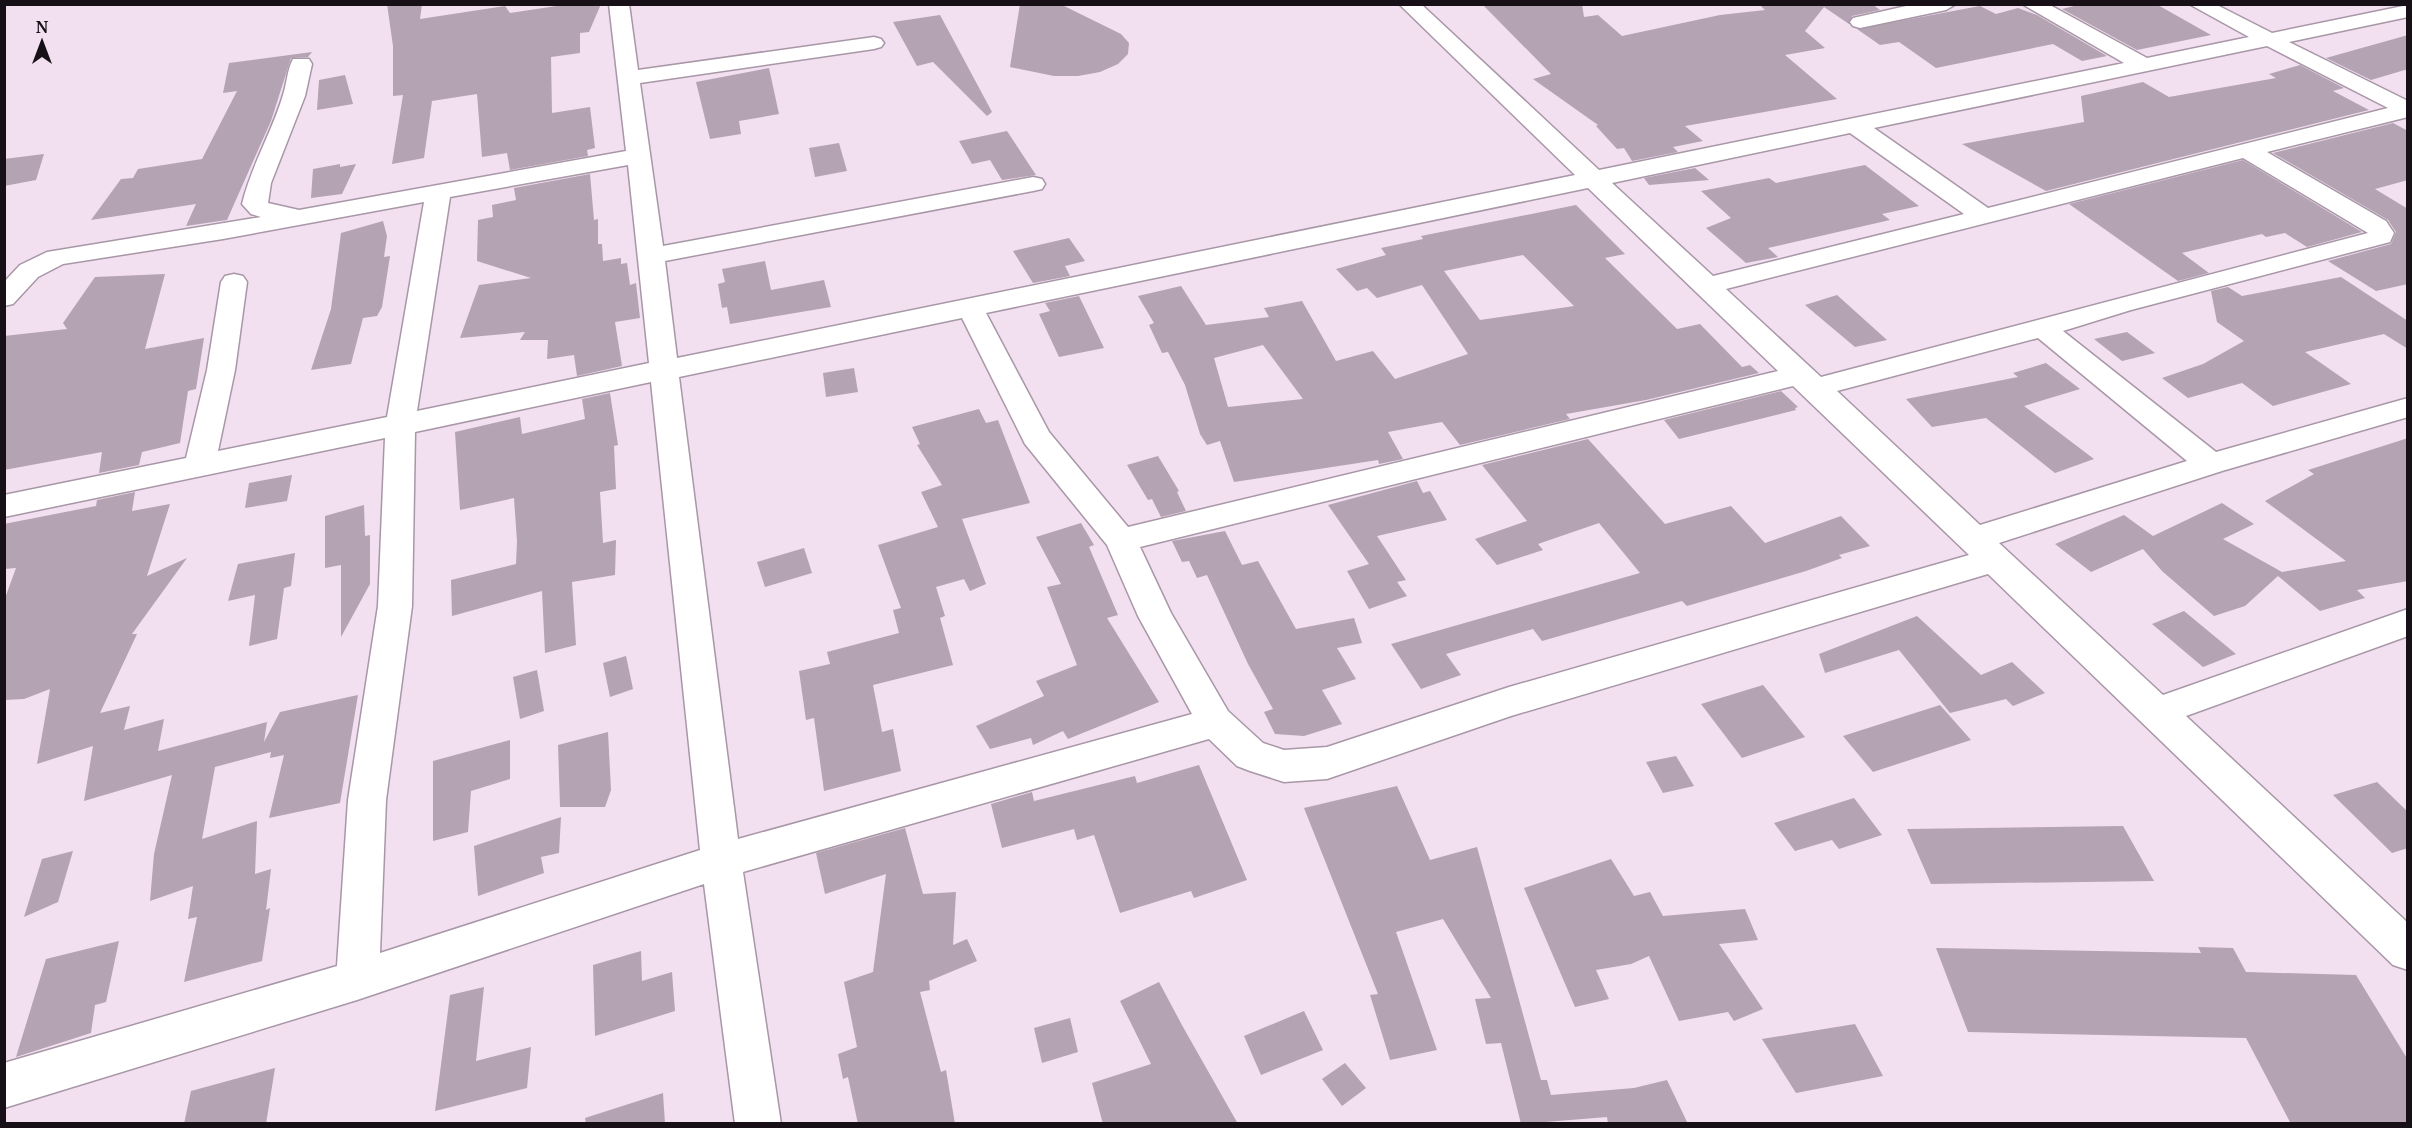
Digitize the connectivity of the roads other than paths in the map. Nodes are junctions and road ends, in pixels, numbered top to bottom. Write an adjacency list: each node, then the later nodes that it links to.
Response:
1 (619, 4): 12 (street)
2 (1409, 4): 17 (street)
3 (1946, 4): 7 (street)
4 (2032, 4): 11 (street)
5 (2199, 4): 8 (street)
6 (2408, 11): 8 (street)
7 (1860, 22)
8 (2267, 40): 11 (street); 13 (street)
9 (874, 43): 12 (street)
10 (301, 64): 20 (street)
11 (2144, 65): 14 (street)
12 (628, 78): 16 (street)
13 (2408, 110): 15 (street)
14 (1854, 125): 17 (street); 21 (street)
15 (2246, 150): 21 (street); 27 (street)
16 (638, 156): 19 (street); 22 (street)
17 (1593, 179): 24 (street); 26 (street)
18 (1033, 184): 22 (street)
19 (438, 193): 20 (street); 31 (street)
20 (297, 216): 25 (street)
21 (1984, 216): 24 (street)
22 (651, 256): 28 (street)
23 (234, 282): 33 (street)
24 (1706, 286): 29 (street)
25 (4, 298)
26 (970, 307): 28 (street); 35 (street)
27 (2043, 328): 29 (street); 32 (street)
28 (664, 370): 31 (street); 40 (street)
29 (1806, 382): 35 (street); 36 (street)
30 (2408, 408): 32 (street)
31 (400, 425): 33 (street); 42 (street)
32 (2211, 464): 36 (street)
33 (199, 466): 34 (street)
34 (4, 506)
35 (1121, 540): 39 (street)
36 (1984, 550): 38 (street); 39 (street)
37 (2408, 622): 38 (street)
38 (2156, 712): 41 (street)
39 (1215, 722): 40 (street)
40 (721, 861): 42 (street); 44 (street)
41 (2402, 938)
42 (357, 980): 43 (street)
43 (4, 1086)
44 (758, 1124)

